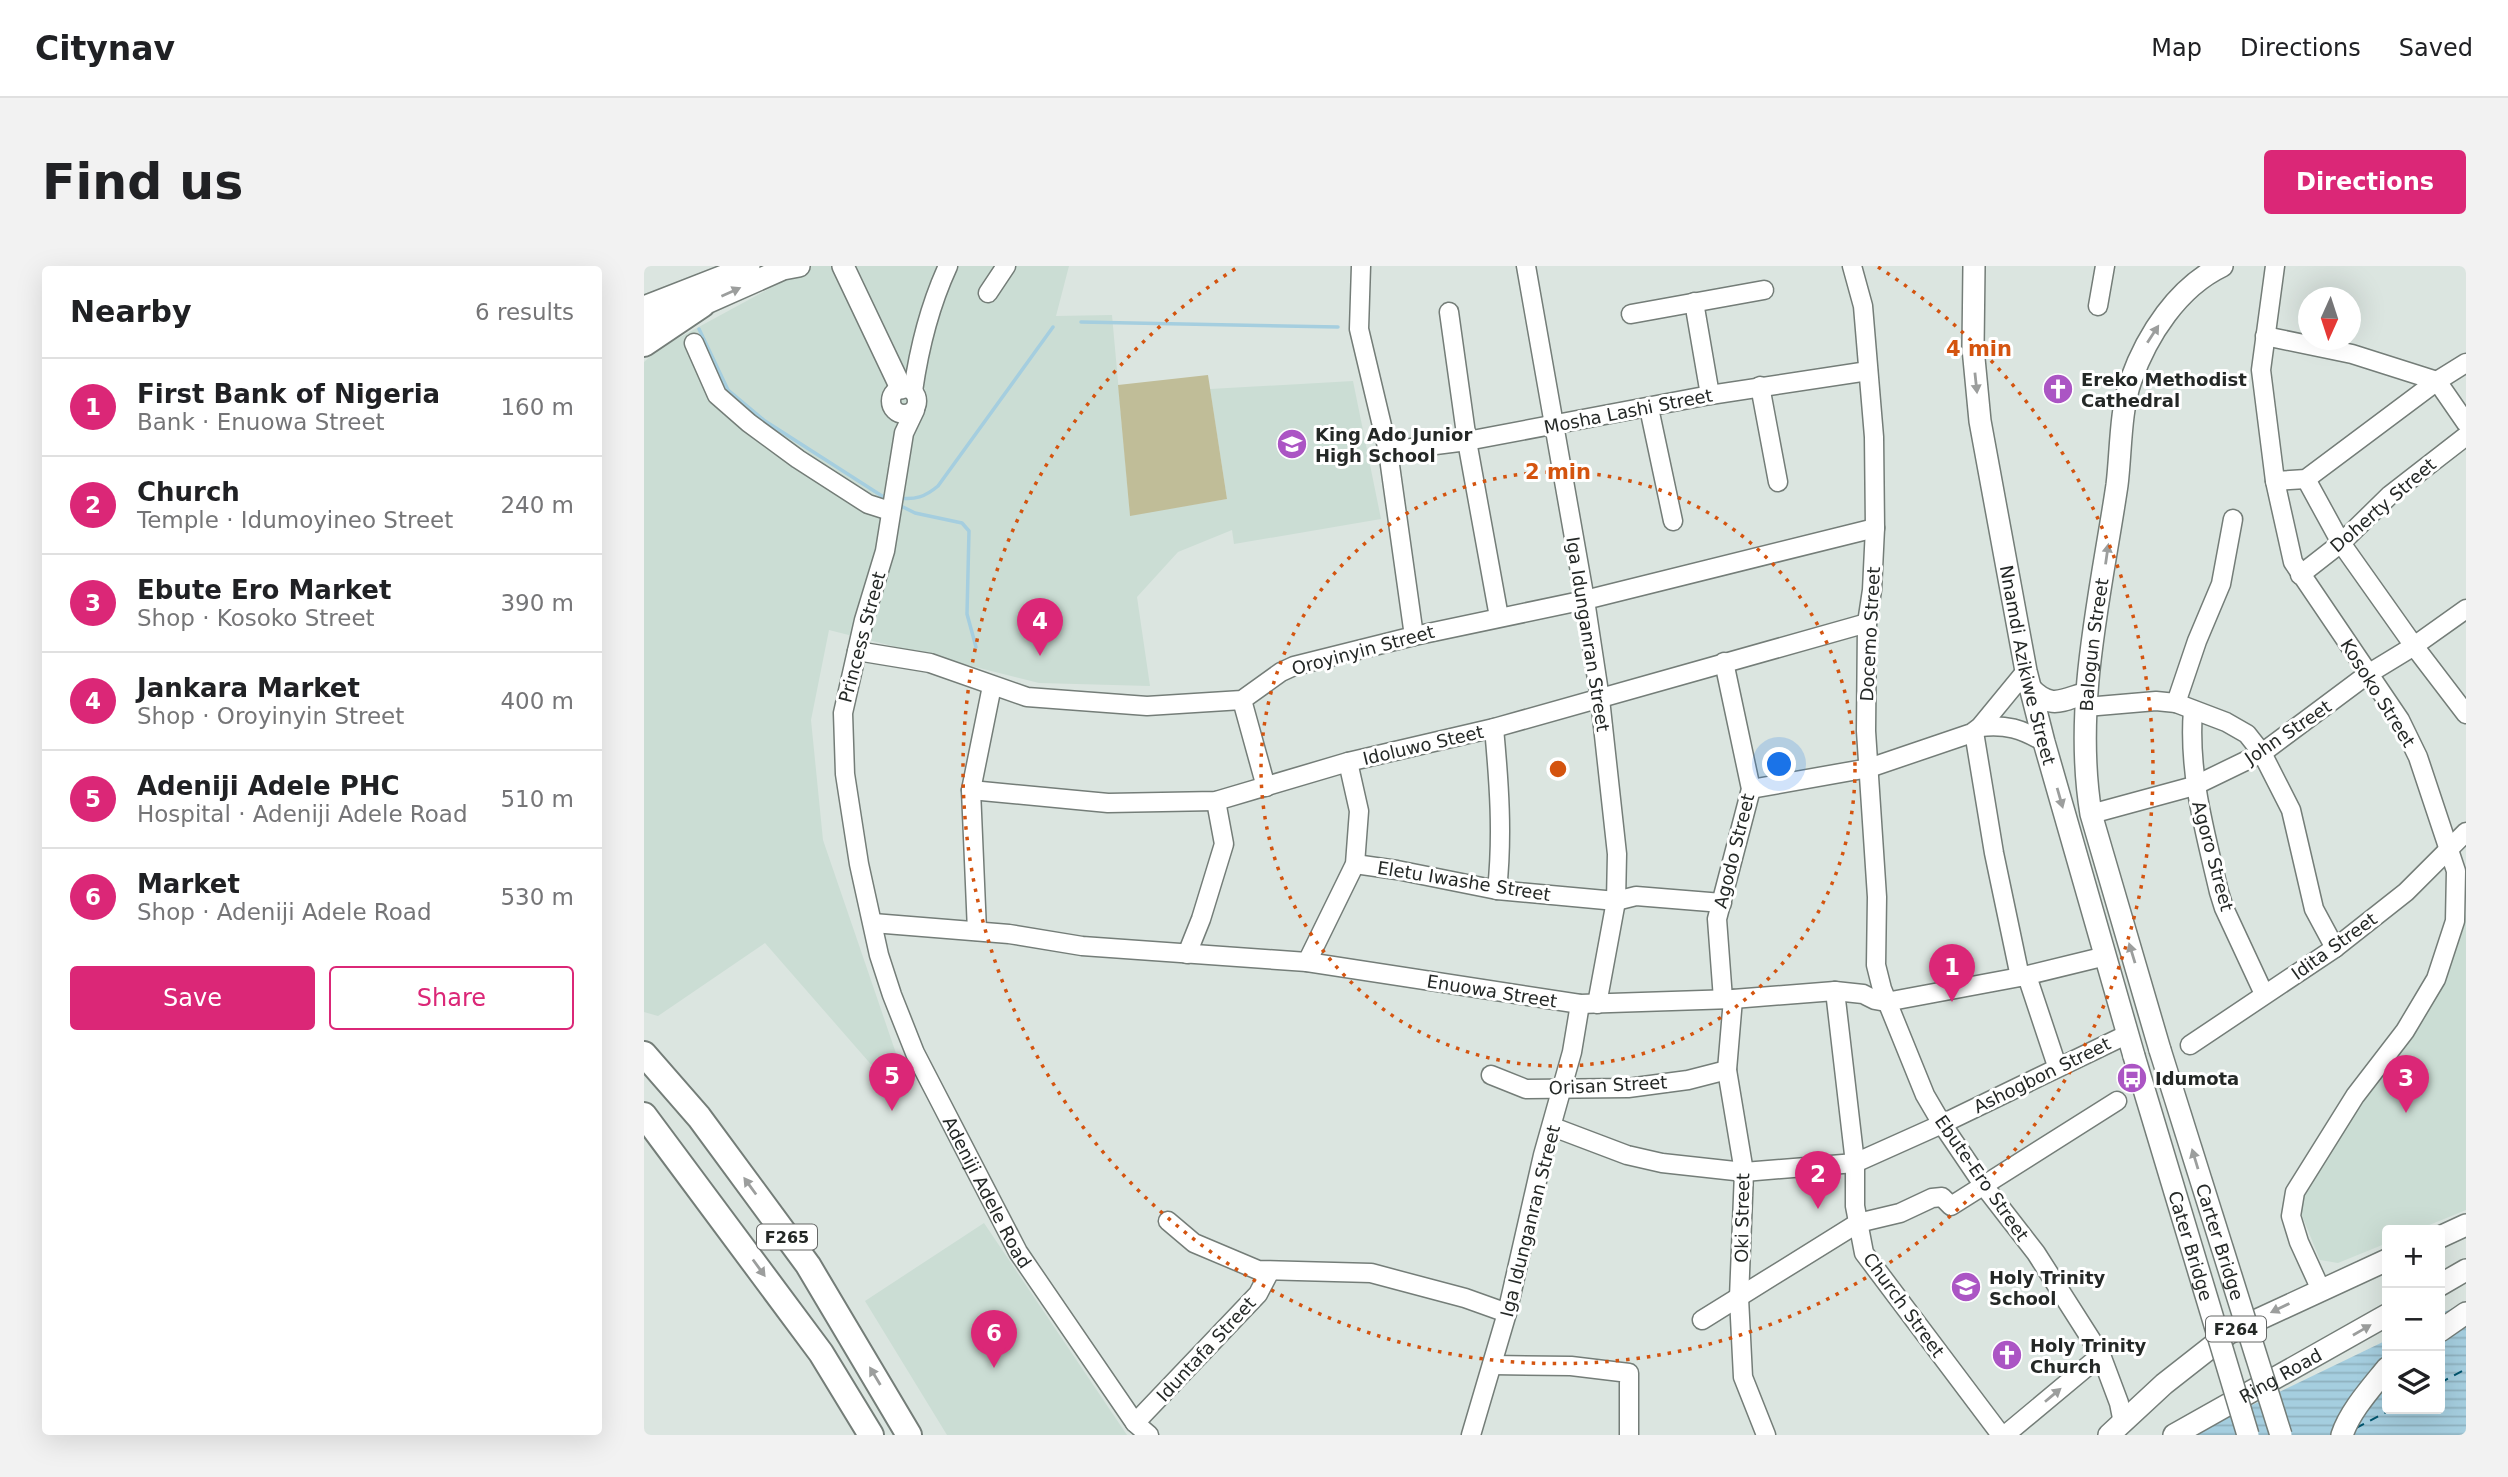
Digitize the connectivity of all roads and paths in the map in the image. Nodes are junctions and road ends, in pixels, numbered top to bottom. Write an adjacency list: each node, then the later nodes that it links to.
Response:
1 (749, 266): 19 (main road)
2 (799, 266): 17 (main road, one-way to 2)
3 (824, 266): 13 (main road)
4 (948, 266): 30 (street)
5 (1006, 266): 15 (street)
6 (1361, 266): 40 (street)
7 (1526, 266): 36 (street, Iga Idunganran Street)
8 (1853, 266): 27 (street, Docemo Street)
9 (1974, 266): 59 (main road, Nnamdi Azikiwe Street, one-way to 59)
10 (2105, 266): 18 (street)
11 (2275, 266): 23 (street, Kosoko Street)
12 (2212, 269): 63 (main road, Balogun Street, one-way to 12)
13 (847, 272): 30 (main road)
14 (1764, 290): 16 (street)
15 (988, 293)
16 (1694, 302): 21 (street); 31 (street)
17 (702, 305): 22 (main road); 25 (highway)
18 (2098, 306)
19 (644, 307)
20 (1449, 312): 39 (street)
21 (1631, 314)
22 (644, 324)
23 (2265, 336): 28 (street); 42 (street, Kosoko Street)
24 (694, 343): 44 (street)
25 (644, 344)
26 (2466, 363): 28 (street)
27 (1868, 371): 29 (street, Mosha Lashi Street); 47 (street, Docemo Street)
28 (2437, 381): 35 (street); 41 (street)
29 (1760, 386): 31 (street, Mosha Lashi Street); 43 (street)
30 (907, 390): 33 (street); 34 (street)
31 (1710, 395): 32 (street, Mosha Lashi Street)
32 (1649, 408): 36 (street, Mosha Lashi Street); 46 (street)
33 (915, 410): 34 (street); 37 (street, Princess Street)
34 (896, 412): 37 (street, Princess Street)
35 (2466, 423)
36 (1554, 425): 39 (street, Mosha Lashi Street); 50 (street, Iga Idunganran Street)
37 (904, 433): 44 (street, Princess Street)
38 (2466, 436): 48 (street, Doherty Street)
39 (1467, 441): 40 (street, Mosha Lashi Street); 52 (street)
40 (1388, 451): 54 (street)
41 (2306, 479): 42 (street); 48 (street)
42 (2275, 481): 49 (street, Kosoko Street)
43 (1777, 482)
44 (890, 511): 56 (street, Princess Street)
45 (2233, 519): 64 (street)
46 (1673, 521)
47 (1875, 528): 50 (street, Oroyinyin Street); 53 (street, Docemo Street)
48 (2341, 542): 49 (street, Doherty Street); 55 (street)
49 (2300, 575): 58 (street, Kosoko Street)
50 (1585, 600): 52 (street, Oroyinyin Street); 61 (street, Iga Idunganran Street)
51 (2466, 610): 55 (street, John Street)
52 (1499, 617): 54 (street, Oroyinyin Street)
53 (1867, 623): 57 (street, Idoluwo Steet); 72 (street, Docemo Street)
54 (1414, 636): 62 (street, Oroyinyin Street)
55 (2414, 646): 58 (street, John Street); 66 (street)
56 (856, 651): 60 (street); 85 (street, Princess Street)
57 (1724, 662): 61 (street, Idoluwo Steet); 75 (street, Agodo Street)
58 (2368, 674): 70 (street, John Street); 80 (street, Kosoko Street)
59 (2028, 680): 63 (main road); 68 (street); 69 (main road, Nnamdi Azikiwe Street)
60 (992, 685): 62 (street); 76 (street)
61 (1600, 699): 67 (street, Idoluwo Steet); 83 (street, Iga Idunganran Street)
62 (1242, 700): 74 (street)
63 (2086, 700): 64 (street); 78 (main road, Balogun Street)
64 (2176, 702): 65 (street)
65 (2193, 710): 70 (street); 73 (street, Agoro Street)
66 (2466, 714)
67 (1494, 728): 71 (street, Idoluwo Steet); 82 (street)
68 (1977, 729): 69 (street); 72 (street); 91 (street)
69 (2044, 742): 89 (main road, Nnamdi Azikiwe Street, one-way to 89)
70 (2262, 753): 73 (street, John Street); 87 (street)
71 (1348, 762): 74 (street, Idoluwo Steet); 81 (street)
72 (1869, 768): 75 (street); 95 (street, Docemo Street)
73 (2194, 786): 78 (street, John Street); 93 (street, Agoro Street)
74 (1266, 787): 77 (street, Idoluwo Steet)
75 (1751, 789): 84 (street, Agodo Street)
76 (971, 790): 77 (street, Idoluwo Steet); 86 (street)
77 (1216, 801): 88 (street)
78 (2091, 814): 99 (main road, Balogun Street, one-way to 78)
79 (2466, 832): 80 (street, Idita Street)
80 (2450, 848): 87 (street, Idita Street); 121 (street, Kosoko Street)
81 (1355, 864): 82 (street, Eletu Iwashe Street); 90 (street)
82 (1497, 890): 83 (street, Eletu Iwashe Street)
83 (1615, 901): 84 (street, Eletu Iwashe Street); 96 (street, Iga Idunganran Street)
84 (1722, 903): 94 (street, Agodo Street)
85 (873, 923): 86 (street, Enuowa Street); 131 (street, Adeniji Adele Road)
86 (977, 931): 88 (street, Enuowa Street)
87 (2335, 948): 93 (street, Idita Street)
88 (1187, 954): 90 (street, Enuowa Street)
89 (2106, 956): 91 (street, Enuowa Street); 97 (main road, Nnamdi Azikiwe Street)
90 (1307, 962): 96 (street, Enuowa Street)
91 (2023, 977): 95 (street, Enuowa Street); 102 (street)
92 (1835, 991): 94 (street, Enuowa Street); 95 (street, Enuowa Street); 110 (street, Church Street)
93 (2264, 994): 98 (street, Idita Street)
94 (1728, 999): 96 (street, Enuowa Street); 103 (street, Oki Street)
95 (1886, 1002): 108 (street, Ebute-Ero Street)
96 (1588, 1004): 105 (street, Iga Idunganran Street)
97 (2127, 1034): 101 (main road, Nnamdi Azikiwe Street); 102 (street, Ashogbon Street)
98 (2190, 1045)
99 (2160, 1050): 142 (main road, Carter Bridge, one-way to 99, bridge)
100 (644, 1054): 134 (highway, F265, one-way to 100)
101 (2134, 1056): 141 (main road, Cater Bridge, bridge)
102 (2057, 1066): 108 (street, Ashogbon Street)
103 (1727, 1070): 105 (street, Orisan Street); 111 (street, Oki Street)
104 (1492, 1075): 105 (street, Orisan Street)
105 (1562, 1087): 109 (street, Iga Idunganran Street)
106 (2117, 1101): 112 (street)
107 (644, 1115): 133 (highway, F265, one-way to 133)
108 (1942, 1124): 110 (street, Ashogbon Street); 112 (street, Ebute-Ero Street)
109 (1553, 1127): 111 (street, Ashogbon Street); 123 (street, Iga Idunganran Street)
110 (1855, 1163): 111 (street, Ashogbon Street); 114 (street, Church Street)
111 (1744, 1172): 122 (street, Oki Street)
112 (1984, 1186): 114 (street); 128 (street, Ebute-Ero Street)
113 (1168, 1221): 119 (street)
114 (1857, 1223): 122 (street); 139 (street, Church Street)
115 (2466, 1225): 116 (main road)
116 (2445, 1235)
117 (2382, 1263): 121 (main road, F264)
118 (2466, 1270): 120 (main road)
119 (1270, 1271): 123 (street); 131 (street, Iduntafa Street)
120 (2445, 1282)
121 (2321, 1290): 132 (main road, F264, one-way to 132)
122 (1739, 1298): 126 (street); 138 (street, Oki Street)
123 (1507, 1313): 129 (street, Iga Idunganran Street)
124 (2466, 1313): 127 (main road)
125 (2382, 1318): 140 (main road, Ring Road, one-way to 125)
126 (1702, 1320)
127 (2445, 1328)
128 (2101, 1355): 132 (street, Ebute-Ero Street); 139 (street, one-way to 128)
129 (1492, 1366): 136 (street, Iga Idunganran Street); 137 (street)
130 (2382, 1374): 143 (main road)
131 (1135, 1423): 135 (street, Adeniji Adele Road)
132 (2116, 1429)
133 (871, 1435)
134 (909, 1435)
135 (1149, 1435)
136 (1471, 1435)
137 (1629, 1435)
138 (1766, 1435)
139 (2003, 1435)
140 (2174, 1435)
141 (2248, 1435)
142 (2281, 1435)
143 (2342, 1435)

